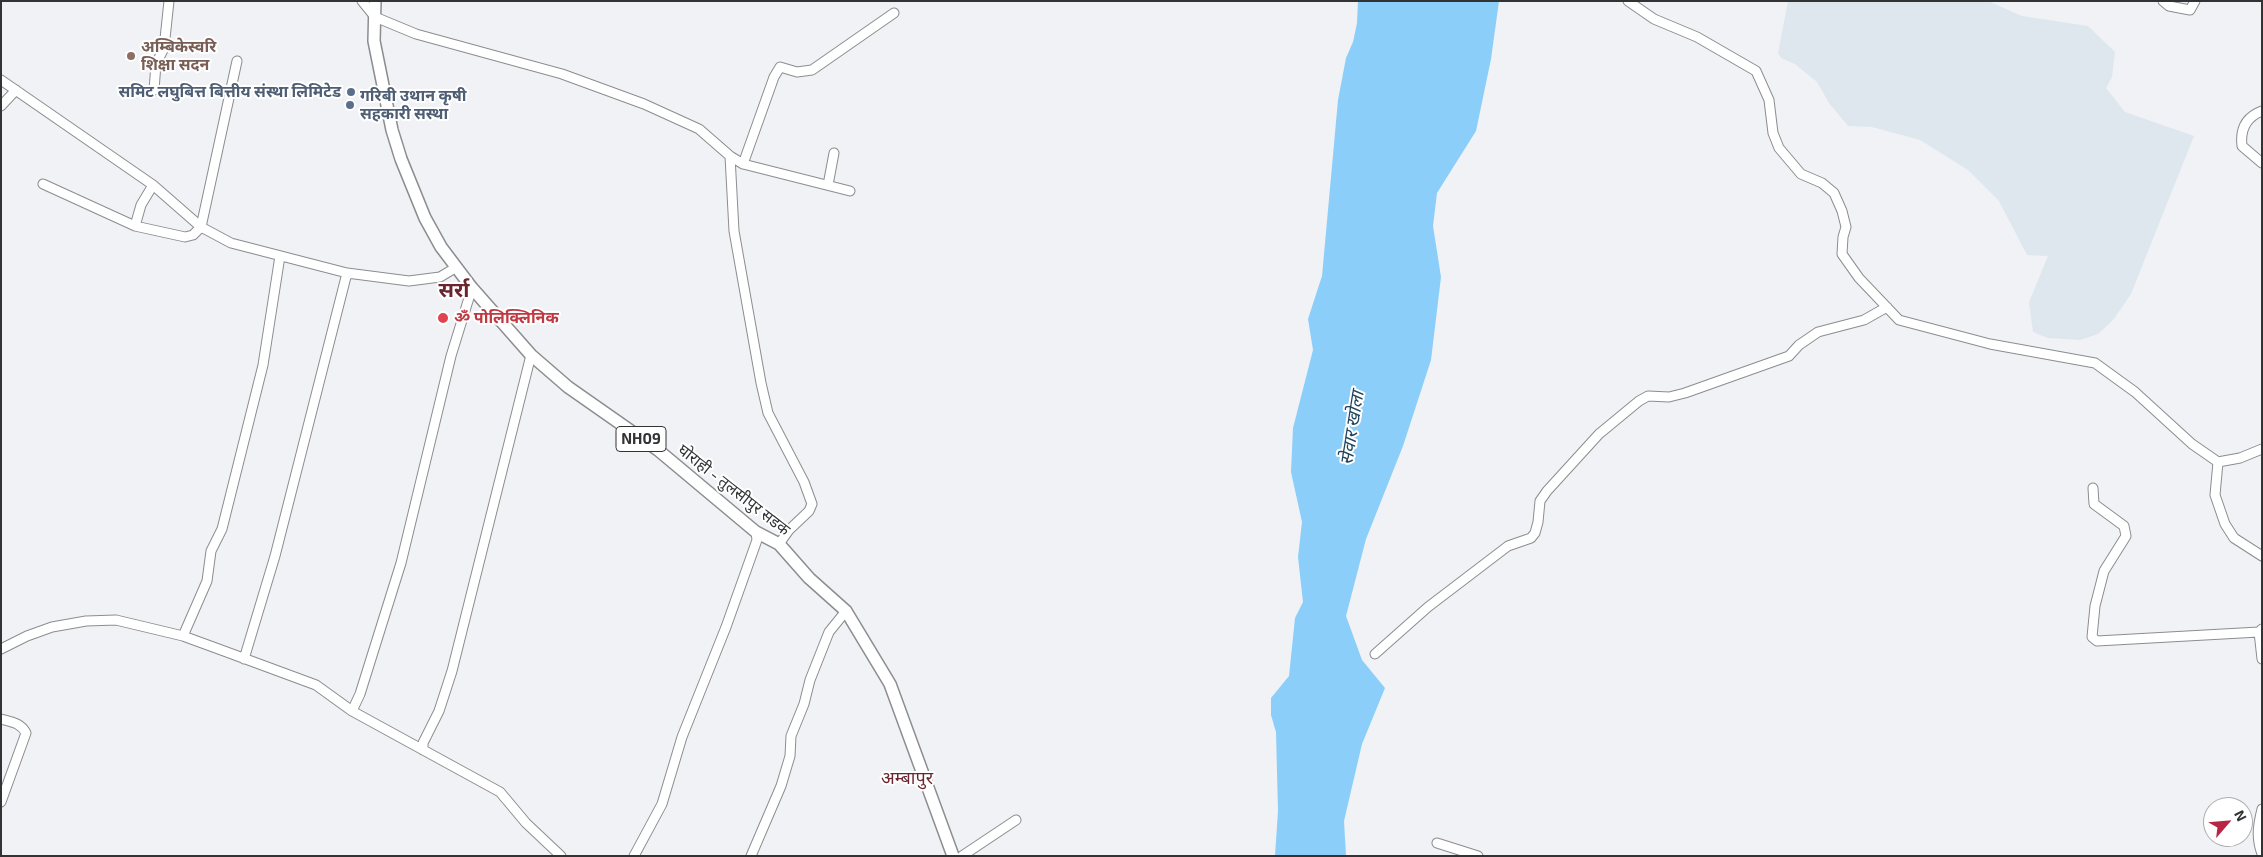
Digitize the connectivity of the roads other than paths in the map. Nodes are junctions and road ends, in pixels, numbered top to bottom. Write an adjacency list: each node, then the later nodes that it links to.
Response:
1 (170, 1): 12 (street)
2 (362, 1): 8 (street)
3 (375, 1): 8 (main road, घोराही - तुलसीपुर सडक / NH09)
4 (1628, 1): 29 (street)
5 (2163, 1): 6 (street)
6 (2195, 1)
7 (894, 13): 18 (street)
8 (375, 17): 16 (street); 26 (main road, घोराही - तुलसीपुर सडक / NH09)
9 (237, 61): 24 (street)
10 (1, 80): 11 (street)
11 (16, 90): 13 (street); 20 (street)
12 (154, 90)
13 (1, 106)
14 (2262, 111): 17 (street)
15 (834, 153): 21 (street)
16 (730, 156): 18 (street); 35 (street)
17 (2262, 163)
18 (743, 164): 21 (street)
19 (43, 184): 23 (street)
20 (153, 185): 23 (street); 24 (street)
21 (828, 185): 22 (street)
22 (850, 191)
23 (135, 226): 24 (street)
24 (201, 227): 25 (street)
25 (280, 256): 27 (street); 39 (street)
26 (455, 268): 27 (street); 28 (main road, घोराही - तुलसीपुर सडक / NH09)
27 (347, 273): 42 (street)
28 (472, 288): 30 (main road, घोराही - तुलसीपुर सडक / NH09); 44 (street)
29 (1887, 307): 32 (street); 41 (street)
30 (531, 355): 34 (main road, घोराही - तुलसीपुर सडक / NH09); 46 (street)
31 (2262, 449): 32 (street)
32 (2218, 462): 36 (street)
33 (2093, 488): 38 (street)
34 (756, 532): 35 (main road, घोराही - तुलसीपुर सडक / NH09); 53 (street)
35 (779, 544): 37 (main road, घोराही - तुलसीपुर सडक / NH09)
36 (2262, 556)
37 (846, 611): 54 (street); 55 (main road, घोराही - तुलसीपुर सडक / NH09)
38 (2260, 631): 43 (street)
39 (183, 636): 40 (street); 42 (street)
40 (1, 649)
41 (1375, 654)
42 (244, 659): 44 (street)
43 (2262, 659)
44 (352, 711): 46 (street)
45 (1, 719): 47 (street)
46 (423, 750): 52 (street)
47 (1, 802)
48 (2262, 810): 51 (street)
49 (1016, 820): 56 (street)
50 (1437, 842): 57 (street)
51 (2262, 854)
52 (561, 856)
53 (634, 856)
54 (751, 856)
55 (953, 856)
56 (962, 856)
57 (1478, 856)

